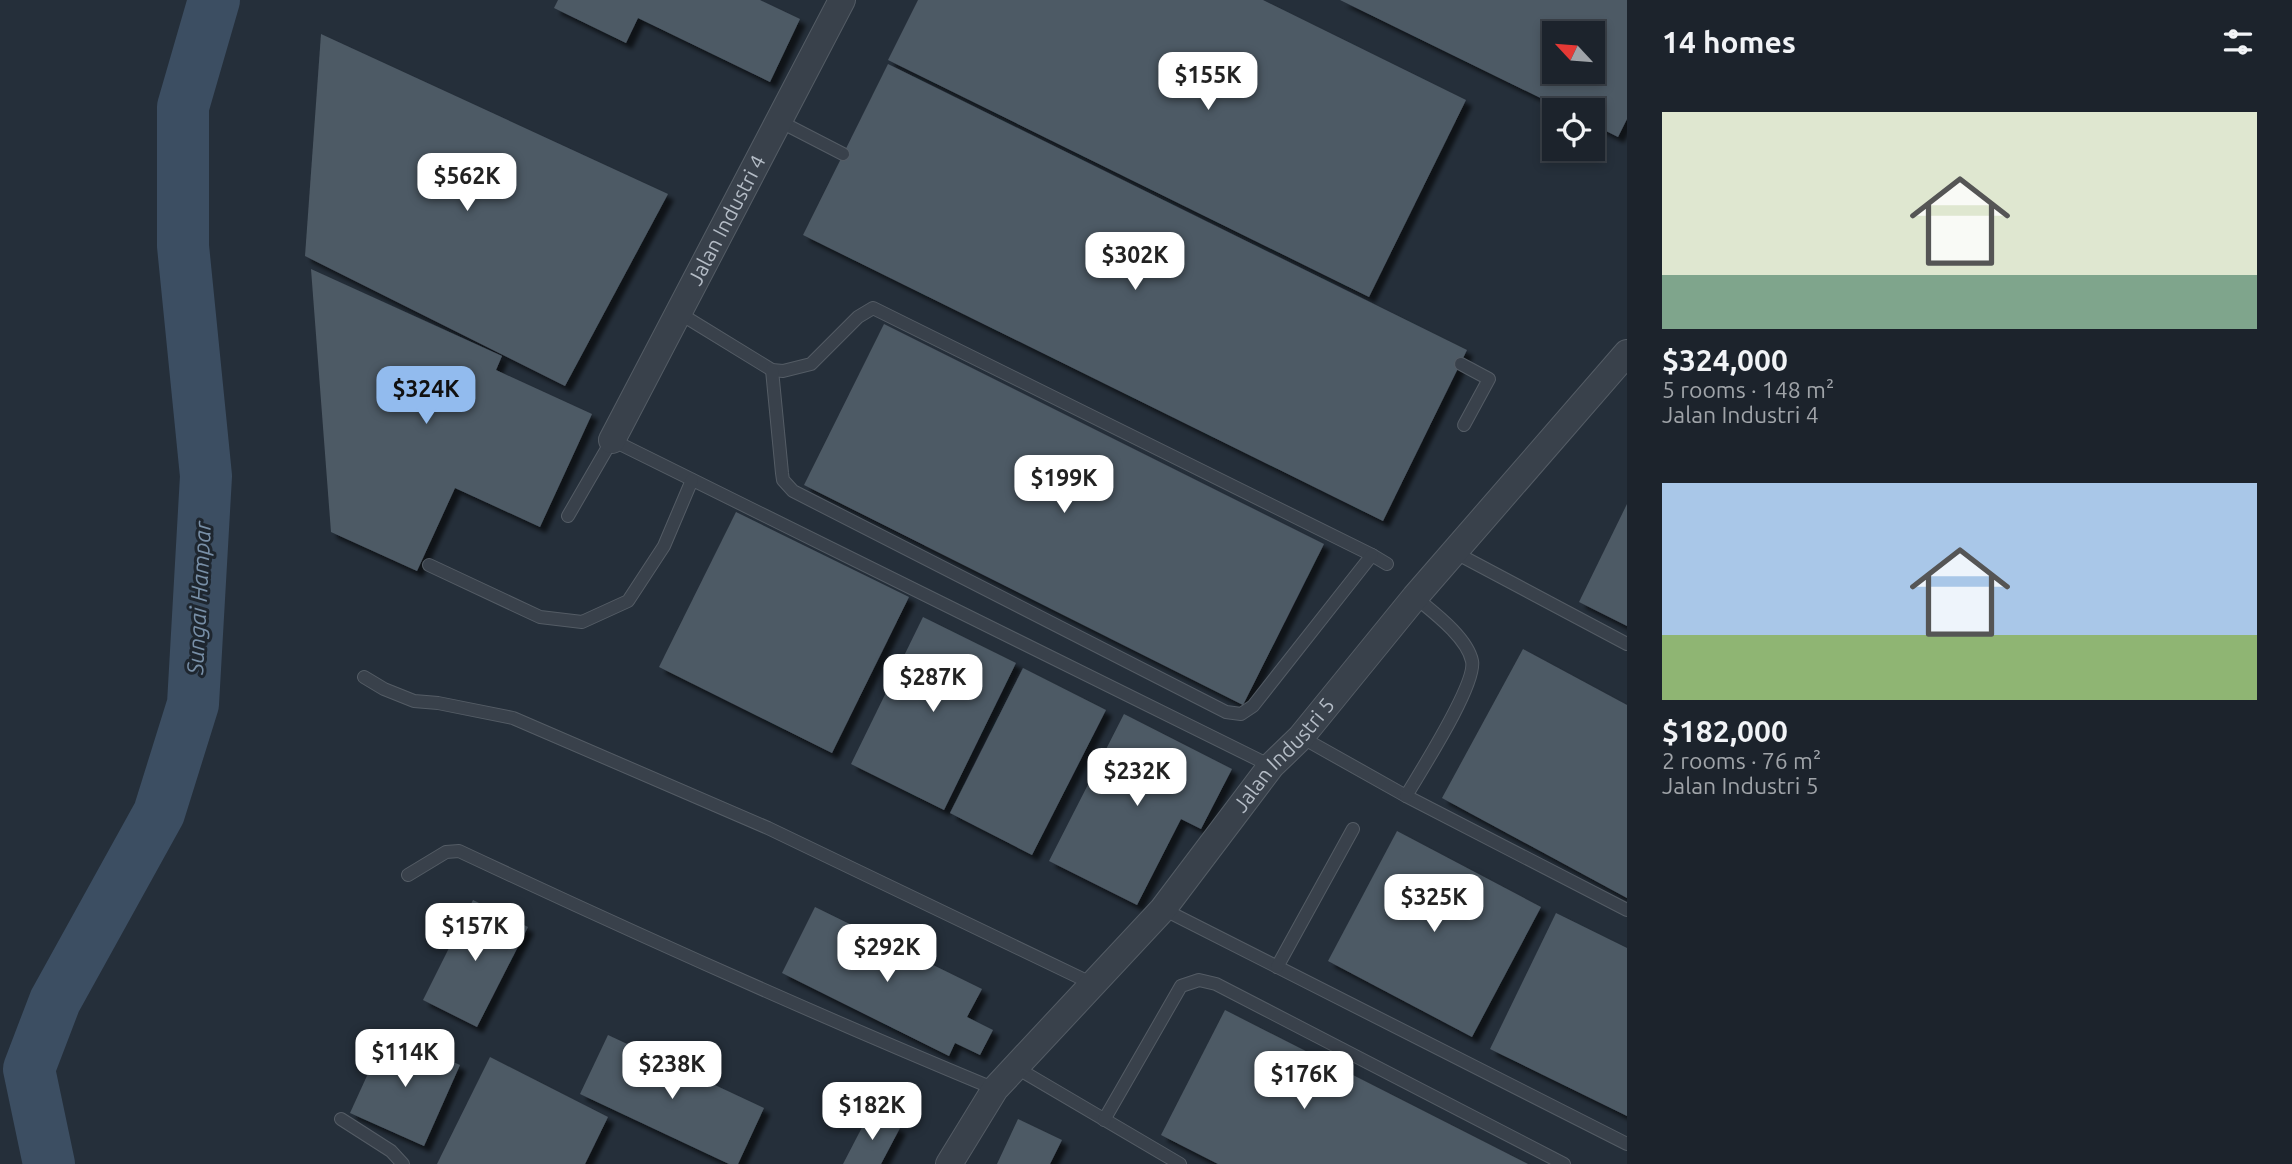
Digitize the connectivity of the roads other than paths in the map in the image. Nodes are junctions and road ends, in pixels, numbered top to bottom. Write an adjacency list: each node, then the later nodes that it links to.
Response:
1 (842, 0): 2 (street, Jalan Industri 4)
2 (779, 121): 3 (lane); 4 (street, Jalan Industri 4)
3 (844, 154)
4 (679, 313): 7 (lane); 9 (street, Jalan Industri 4)
5 (1627, 353): 12 (street, Jalan Industri 5)
6 (1461, 364): 8 (lane)
7 (772, 370): 13 (lane); 13 (lane)
8 (1464, 425)
9 (612, 440): 10 (lane); 11 (lane)
10 (692, 480): 15 (lane); 20 (lane)
11 (568, 516)
12 (1454, 552): 16 (street, Jalan Industri 5); 17 (lane)
13 (1372, 555): 14 (lane)
14 (1387, 564)
15 (429, 565)
16 (1415, 597): 19 (street, Jalan Industri 5); 21 (lane)
17 (1627, 644)
18 (364, 677): 27 (lane)
19 (1301, 737): 20 (street, Jalan Industri 5); 21 (lane)
20 (1271, 766): 24 (street, Jalan Industri 5)
21 (1406, 796): 25 (lane)
22 (1353, 829): 26 (lane)
23 (408, 875): 29 (lane)
24 (1163, 909): 26 (lane); 27 (street, Jalan Industri 5)
25 (1627, 910)
26 (1278, 967): 32 (lane)
27 (1093, 984): 28 (street, Jalan Industri 5)
28 (1015, 1067): 29 (street, Jalan Industri 5); 31 (lane)
29 (995, 1089): 34 (street, Jalan Industri 5)
30 (341, 1119): 33 (lane)
31 (1104, 1120): 35 (lane); 36 (lane)
32 (1627, 1144)
33 (403, 1164)
34 (949, 1164)
35 (1180, 1164)
36 (1564, 1164)

